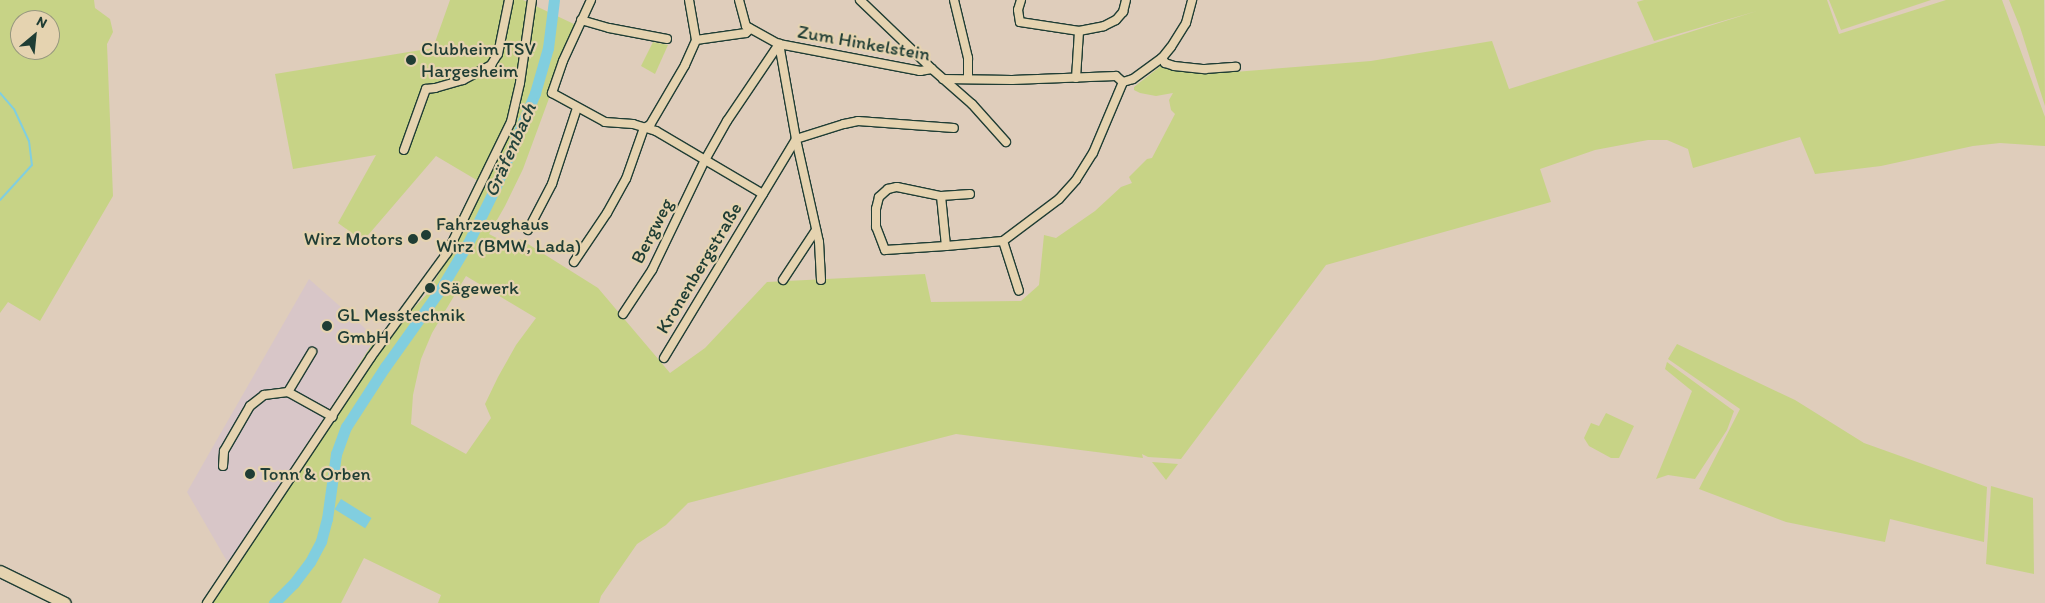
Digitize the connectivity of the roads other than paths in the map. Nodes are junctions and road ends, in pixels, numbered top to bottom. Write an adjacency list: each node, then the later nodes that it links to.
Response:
1 (509, 0): 29 (street)
2 (532, 0): 46 (street)
3 (591, 0): 11 (street)
4 (689, 0): 15 (street)
5 (739, 0): 12 (street)
6 (860, 0): 19 (street)
7 (954, 0): 22 (street)
8 (1021, 0): 13 (street)
9 (1126, 0): 13 (street)
10 (1192, 0): 17 (street)
11 (581, 20): 14 (street); 24 (street)
12 (750, 29): 15 (street); 16 (street, Zum Hinkelstein)
13 (1079, 31): 21 (street)
14 (668, 39)
15 (696, 40): 25 (street)
16 (779, 44): 19 (street, Zum Hinkelstein); 27 (street); 30 (street, Bergweg)
17 (1162, 58): 18 (street); 23 (street)
18 (1236, 67)
19 (932, 69): 20 (street, Zum Hinkelstein)
20 (943, 78): 22 (street); 28 (street, Zum Hinkelstein)
21 (1076, 78): 22 (street); 23 (street)
22 (968, 79)
23 (1123, 82): 36 (street)
24 (577, 108): 25 (street); 34 (street)
25 (644, 128): 30 (street); 38 (street)
26 (954, 128): 27 (street)
27 (796, 139): 31 (street, Kronenbergstraße); 35 (street)
28 (1006, 142)
29 (404, 150)
30 (705, 160): 31 (street, Kronenbergstraße); 42 (street, Bergweg)
31 (763, 194): 44 (street, Kronenbergstraße)
32 (970, 194): 33 (street)
33 (941, 196): 37 (street); 37 (street)
34 (528, 230)
35 (816, 230): 39 (street); 40 (street)
36 (1003, 241): 37 (street); 41 (street)
37 (946, 246)
38 (574, 262)
39 (783, 280)
40 (821, 280)
41 (1018, 291)
42 (623, 314)
43 (312, 352): 45 (street)
44 (664, 358)
45 (288, 392): 46 (street); 47 (street)
46 (332, 417): 52 (street)
47 (223, 466)
48 (0, 572): 51 (highway)
49 (0, 580): 50 (highway)
50 (48, 603)
51 (66, 603)
52 (207, 603)

